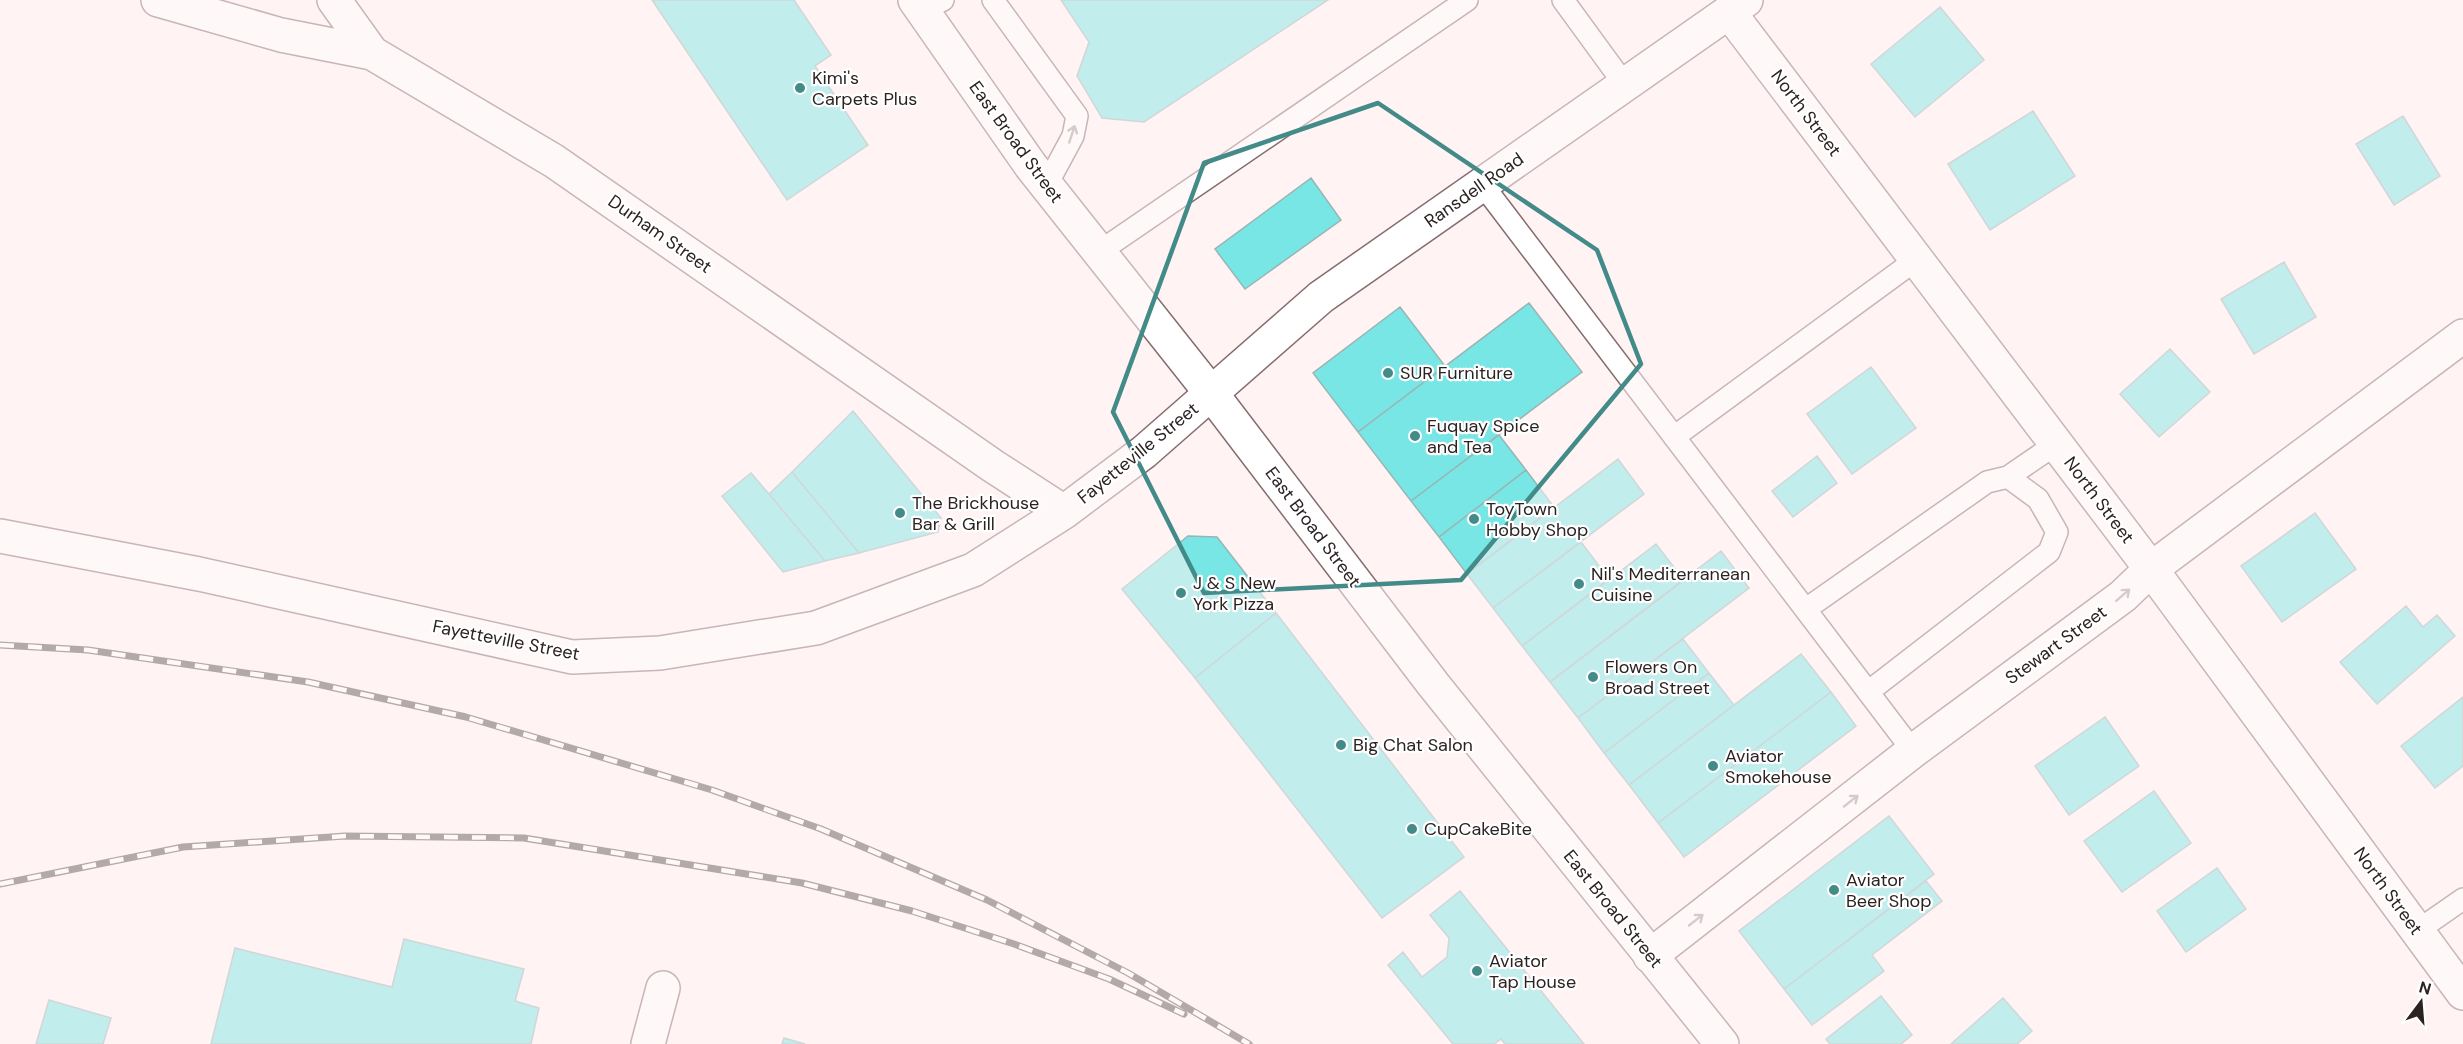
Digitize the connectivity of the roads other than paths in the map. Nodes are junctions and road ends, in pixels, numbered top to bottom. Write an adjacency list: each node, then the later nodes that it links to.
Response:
1 (158, 0): 8 (street)
2 (334, 0): 8 (street, Durham Street)
3 (993, 0): 11 (lane, one-way to 3)
4 (1467, 0): 12 (lane)
5 (1563, 0): 9 (lane)
6 (927, 4): 11 (street, East Broad Street)
7 (1738, 6): 9 (street, Ransdell Road); 13 (street, North Street)
8 (372, 53): 18 (street, Durham Street)
9 (1625, 85): 10 (street, Ransdell Road)
10 (1482, 184): 15 (street, Ransdell Road); 16 (lane)
11 (1046, 186): 12 (street, East Broad Street)
12 (1099, 252): 15 (street, East Broad Street)
13 (1917, 259): 16 (lane); 17 (street, North Street)
14 (2463, 336): 22 (street, Stewart Street)
15 (1211, 393): 20 (street, Fayetteville Street); 28 (street, East Broad Street)
16 (1674, 437): 23 (lane)
17 (2056, 444): 19 (lane); 22 (street, North Street)
18 (993, 466): 20 (street, Fayetteville Street)
19 (2008, 477): 23 (lane); 24 (lane)
20 (1064, 512): 21 (street, Fayetteville Street)
21 (0, 536)
22 (2151, 568): 25 (street, Stewart Street, one-way to 22); 27 (street, North Street)
23 (1806, 609): 24 (lane)
24 (1868, 692): 25 (lane)
25 (1913, 751): 28 (street, Stewart Street, one-way to 25)
26 (2463, 899): 27 (lane)
27 (2418, 931): 30 (street, North Street)
28 (1650, 956): 32 (street, East Broad Street)
29 (663, 988): 31 (street)
30 (2463, 993)
31 (648, 1044)
32 (1722, 1044)

